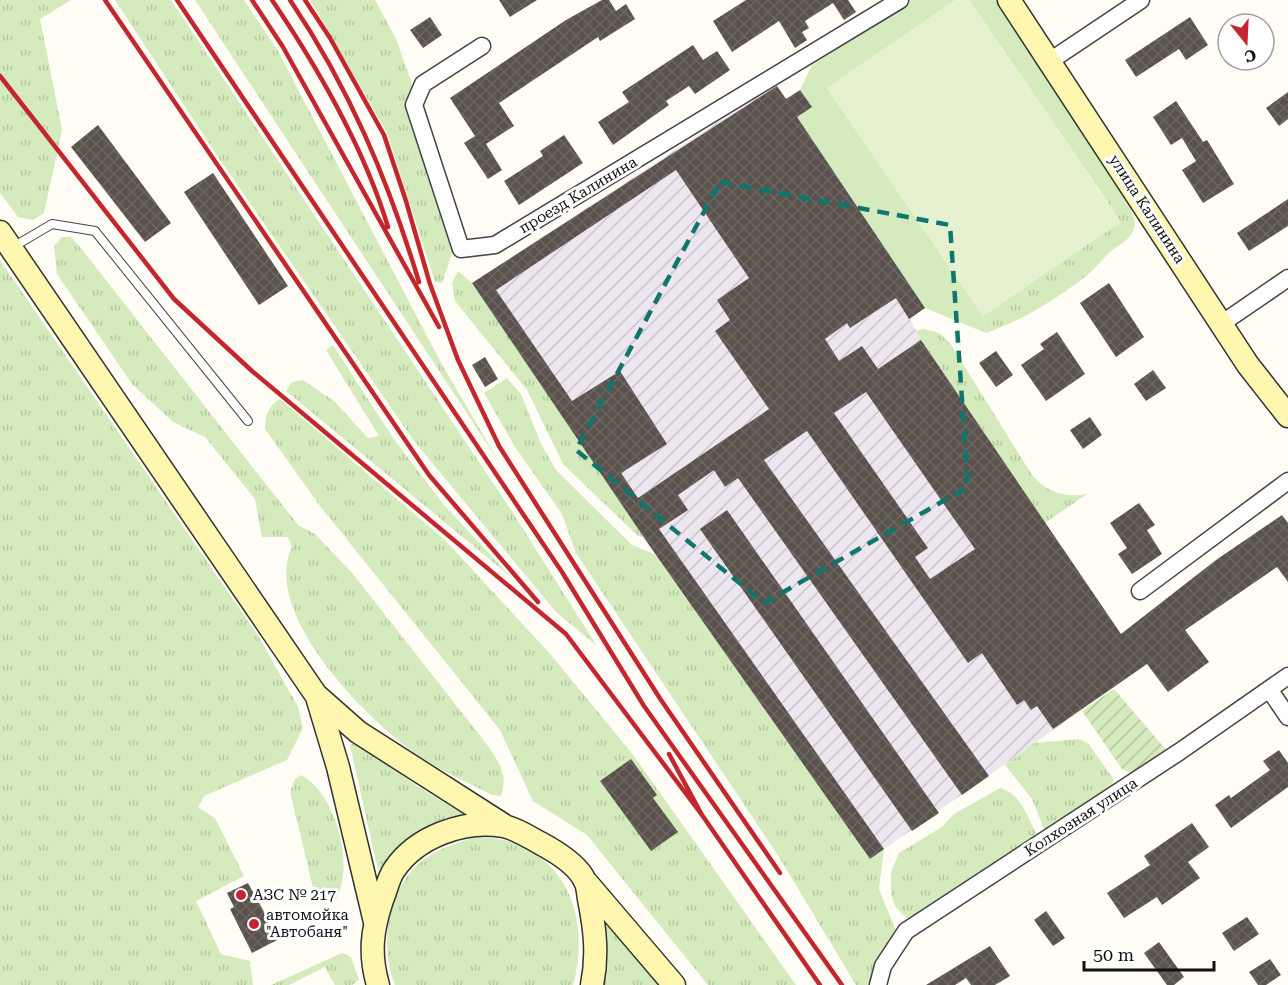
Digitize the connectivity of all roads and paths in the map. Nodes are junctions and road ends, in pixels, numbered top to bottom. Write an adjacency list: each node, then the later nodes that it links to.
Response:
1 (900, 0): 4 (street, проезд Калинина)
2 (1009, 0): 5 (main road, улица Калинина)
3 (1141, 0): 5 (street)
4 (482, 46)
5 (1050, 61): 8 (main road, улица Калинина)
6 (6, 240): 10 (lane); 15 (main road)
7 (1288, 278): 8 (street)
8 (1221, 324): 9 (main road, улица Калинина)
9 (1288, 416)
10 (248, 421)
11 (1288, 481): 12 (street)
12 (1140, 591)
13 (1288, 676): 14 (street, Колхозная улица)
14 (1269, 690): 16 (street); 23 (street, Колхозная улица)
15 (316, 695): 17 (main road); 19 (main road)
16 (1288, 717)
17 (505, 826): 18 (main road); 19 (main road)
18 (585, 881): 21 (main road); 22 (main road)
19 (375, 922): 20 (main road)
20 (378, 985)
21 (592, 985)
22 (674, 985)
23 (878, 985)

